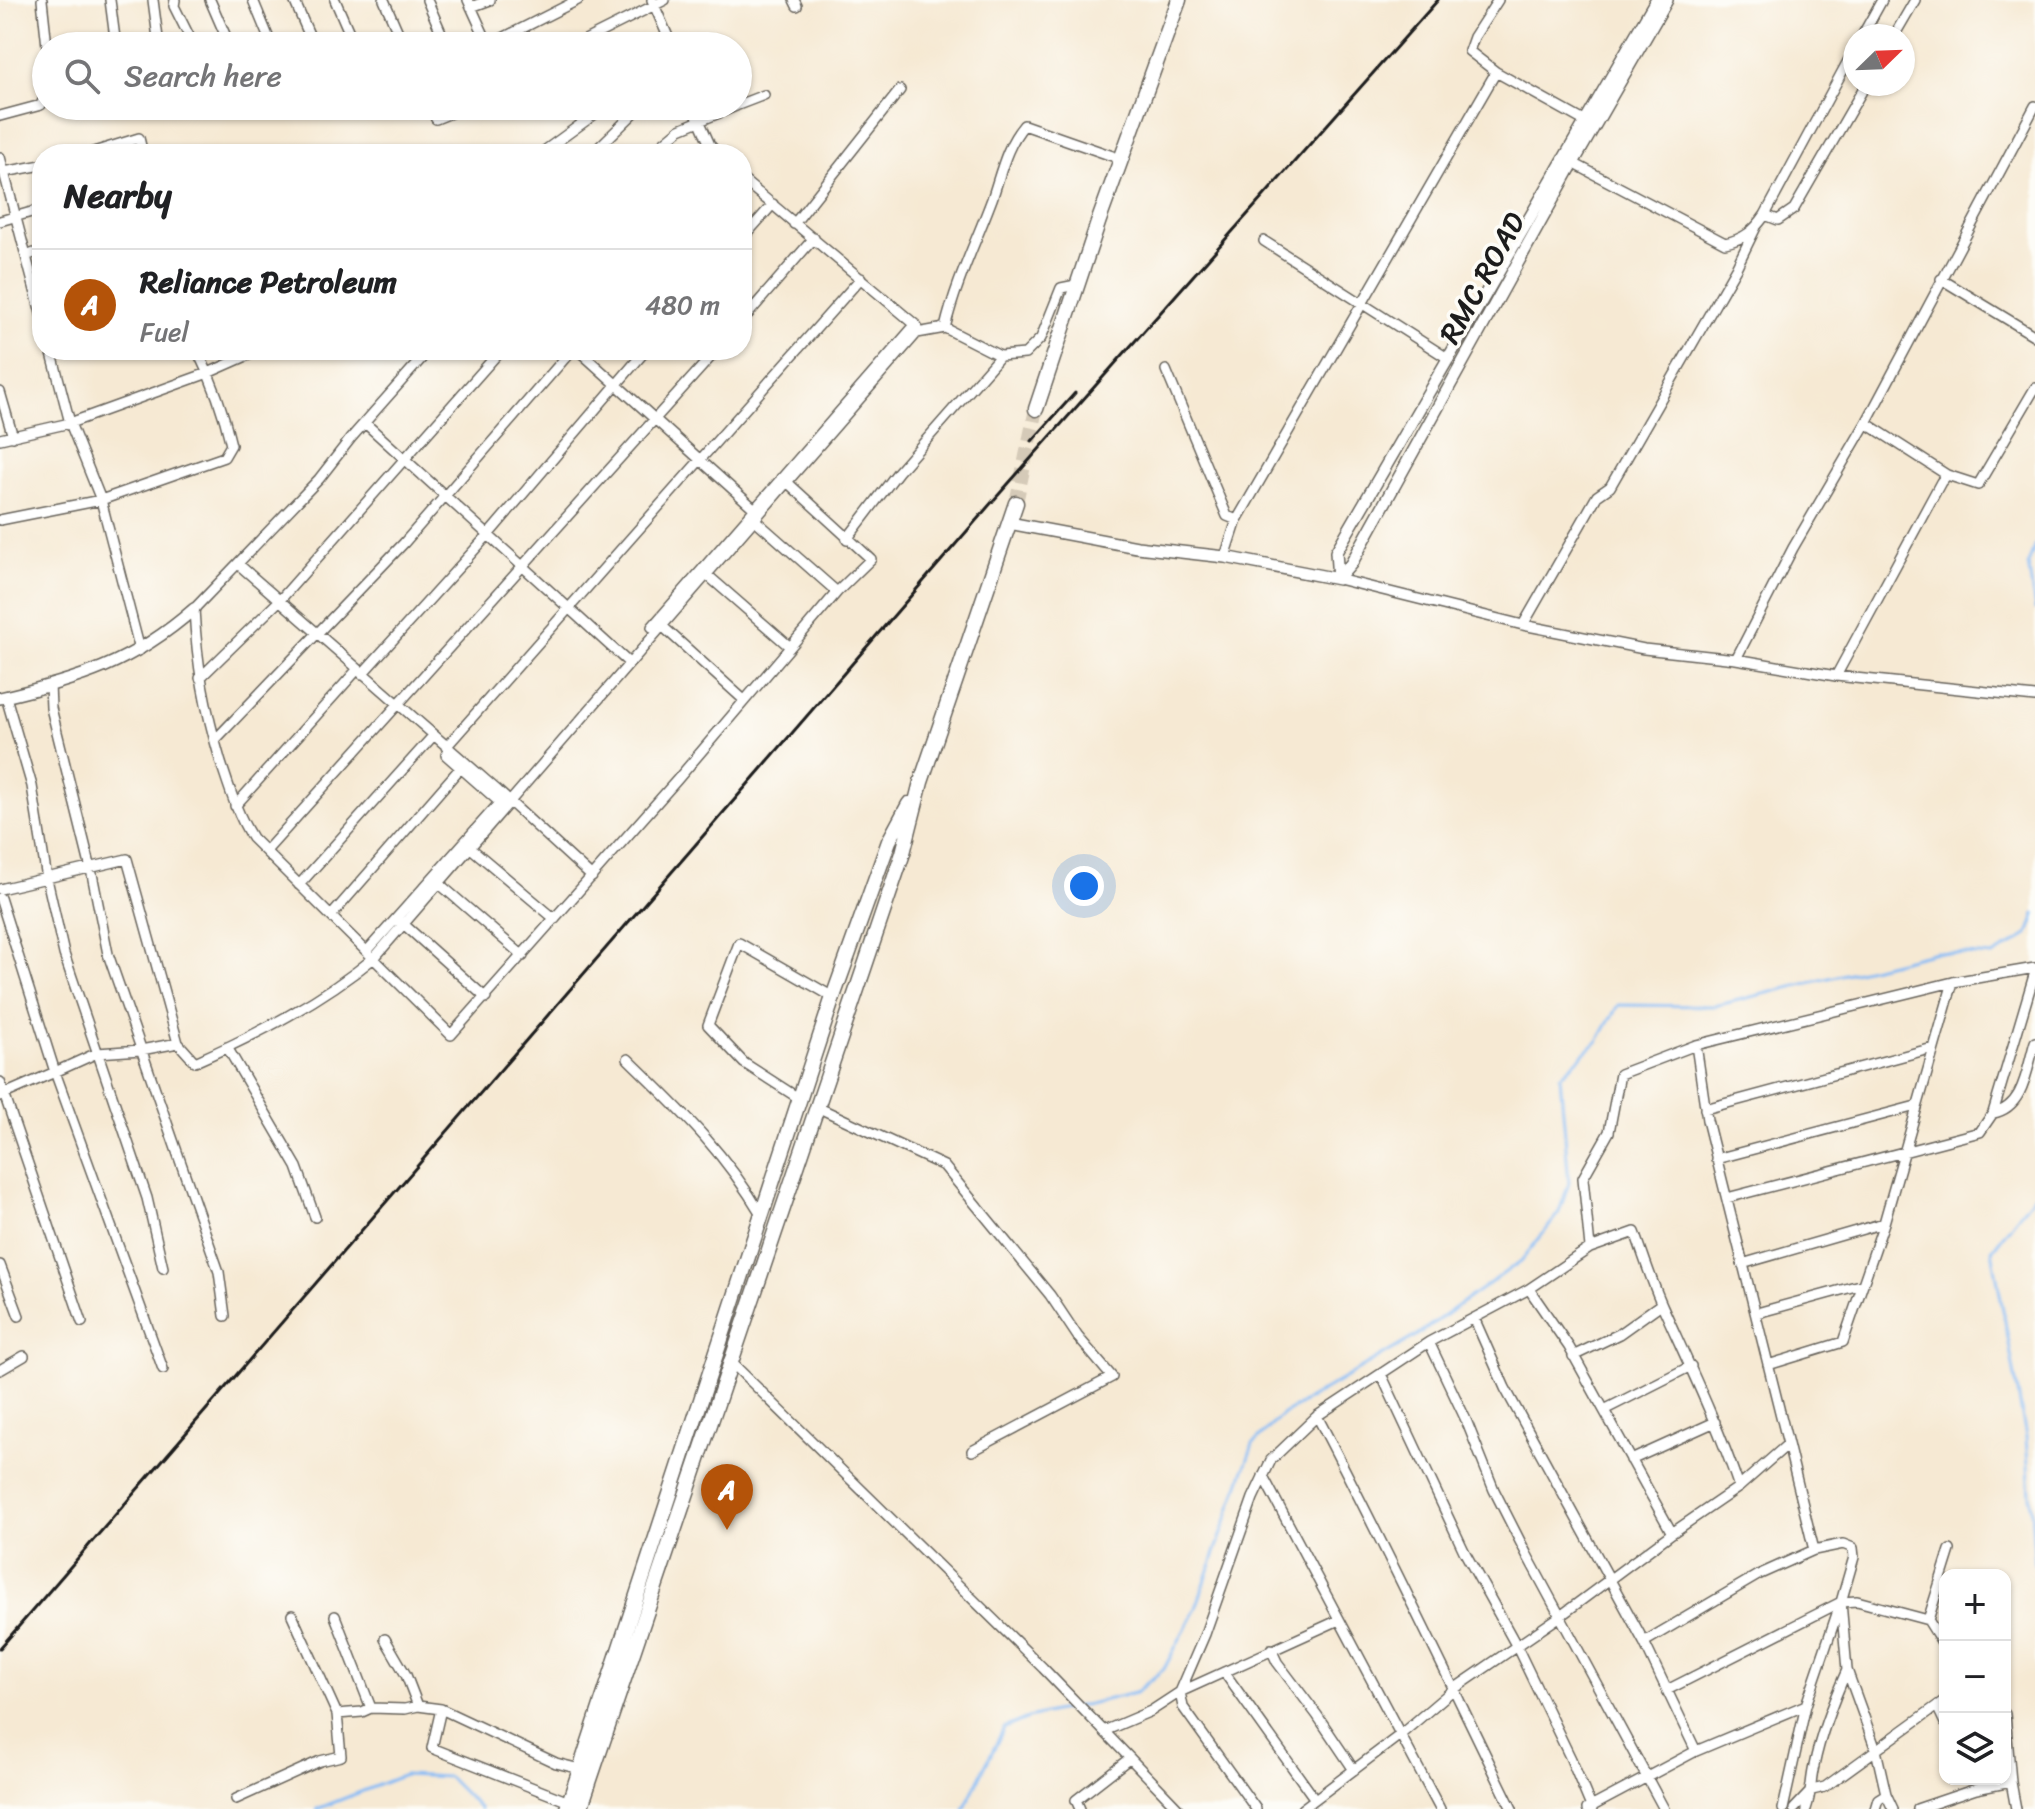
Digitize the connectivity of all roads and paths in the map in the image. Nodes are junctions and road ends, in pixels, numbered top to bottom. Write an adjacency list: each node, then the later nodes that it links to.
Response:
1 (42, 0): 24 (street)
2 (110, 0): 25 (street)
3 (153, 0): 26 (street)
4 (175, 0): 27 (street)
5 (210, 0): 28 (street)
6 (253, 0): 29 (street)
7 (294, 0): 30 (street)
8 (335, 0): 31 (street)
9 (384, 0): 32 (street)
10 (427, 0): 33 (street)
11 (490, 0): 21 (street)
12 (578, 0): 35 (street)
13 (665, 0): 20 (street)
14 (1179, 0): 58 (main road)
15 (1498, 0): 39 (street)
16 (1656, 0): 50 (street, RMC ROAD)
17 (1667, 0): 59 (street, RMC ROAD)
18 (1882, 0): 22 (street)
19 (1915, 0): 23 (street)
20 (653, 2): 36 (street); 37 (street)
21 (470, 4): 34 (street)
22 (1869, 24)
23 (1901, 24)
24 (45, 32)
25 (114, 32)
26 (157, 32)
27 (187, 32)
28 (224, 32)
29 (266, 32)
30 (308, 32)
31 (349, 32)
32 (398, 32)
33 (441, 32)
34 (483, 32)
35 (515, 32)
36 (598, 32)
37 (666, 32)
38 (1843, 70): 65 (street)
39 (1496, 72): 50 (street); 79 (street)
40 (900, 90): 68 (street)
41 (764, 95): 43 (street)
42 (1859, 96): 65 (street)
43 (752, 100)
44 (2035, 106): 77 (street)
45 (32, 107): 46 (street)
46 (0, 116)
47 (587, 120): 53 (street)
48 (627, 120): 54 (street)
49 (699, 120): 55 (street); 56 (street)
50 (1586, 122): 85 (street, RMC ROAD)
51 (120, 144): 52 (street)
52 (140, 144)
53 (554, 144)
54 (602, 144)
55 (662, 144)
56 (710, 144)
57 (0, 157): 61 (street)
58 (1121, 159): 78 (main road); 82 (street)
59 (1573, 163): 69 (street); 124 (street, RMC ROAD)
60 (32, 167): 61 (street)
61 (4, 172): 66 (street)
62 (752, 187): 63 (street)
63 (773, 204): 68 (street); 70 (street)
64 (32, 212): 66 (street)
65 (1765, 215): 69 (street)
66 (15, 217): 67 (street); 74 (street)
67 (0, 221)
68 (794, 224): 71 (street)
69 (1756, 227): 130 (street)
70 (752, 228)
71 (814, 238): 76 (street); 80 (street)
72 (1264, 241): 79 (street)
73 (32, 254): 74 (street)
74 (26, 256): 75 (street)
75 (32, 274)
76 (861, 278): 81 (street); 108 (street)
77 (1941, 279): 83 (street); 104 (street)
78 (1076, 285): 84 (street); 100 (main road)
79 (1363, 303): 85 (street); 116 (street)
80 (752, 309)
81 (915, 325): 82 (street); 110 (street)
82 (945, 328): 84 (street); 110 (street)
83 (2035, 336)
84 (1000, 356): 119 (street)
85 (1449, 359): 124 (street, RMC ROAD)
86 (54, 360): 102 (street)
87 (202, 360): 96 (street)
88 (237, 360): 96 (street)
89 (420, 360): 103 (street)
90 (492, 360): 107 (street)
91 (566, 360): 111 (street)
92 (587, 360): 97 (street)
93 (637, 360): 97 (street)
94 (708, 360): 101 (street)
95 (1166, 370): 116 (street)
96 (208, 373): 102 (street); 112 (street)
97 (616, 384): 101 (street); 118 (street)
98 (2035, 388): 109 (street)
99 (0, 392): 105 (street)
100 (1036, 409)
101 (656, 420): 108 (street); 122 (street)
102 (70, 423): 105 (street); 112 (street)
103 (365, 423): 107 (street); 121 (street)
104 (1866, 423): 109 (street); 134 (street)
105 (13, 437): 106 (street)
106 (0, 439)
107 (405, 459): 111 (street); 126 (street)
108 (702, 461): 114 (street); 128 (street)
109 (1947, 475): 137 (street)
110 (784, 480): 114 (street); 119 (street)
111 (446, 496): 118 (street); 131 (street)
112 (101, 500): 115 (street); 133 (street)
113 (1016, 503): 117 (main road)
114 (756, 514): 123 (street); 125 (street)
115 (0, 520)
116 (1237, 520): 120 (street)
117 (1009, 523): 120 (street); 148 (main road)
118 (488, 535): 122 (street); 136 (street)
119 (847, 539): 125 (street)
120 (1225, 557): 124 (street)
121 (236, 566): 126 (street); 127 (street)
122 (524, 567): 128 (street); 143 (street)
123 (704, 572): 129 (street); 132 (street)
124 (1338, 579): 130 (street)
125 (837, 592): 132 (street)
126 (278, 601): 131 (street); 138 (street)
127 (194, 609): 133 (street); 138 (street)
128 (569, 609): 135 (street); 146 (street)
129 (660, 623): 135 (street); 142 (street)
130 (1523, 625): 134 (street)
131 (317, 637): 136 (street); 145 (street)
132 (790, 647): 142 (street)
133 (140, 650): 139 (street)
134 (1736, 659): 137 (street)
135 (626, 662): 149 (street)
136 (357, 672): 143 (street); 150 (street)
137 (1836, 676): 140 (street)
138 (200, 678): 145 (street)
139 (50, 685): 141 (street); 153 (street)
140 (2035, 697)
141 (3, 698): 155 (street)
142 (744, 700): 154 (street)
143 (396, 708): 144 (street); 152 (street)
144 (431, 738): 146 (street); 147 (street); 157 (street)
145 (215, 740): 150 (street)
146 (446, 747): 147 (street)
147 (462, 766): 149 (street); 160 (street)
148 (921, 782): 167 (main road); 181 (main road)
149 (504, 802): 151 (street); 154 (street)
150 (235, 806): 152 (street)
151 (467, 844): 156 (street); 161 (street)
152 (266, 851): 157 (street)
153 (91, 869): 155 (street); 170 (street); 174 (street)
154 (592, 877): 161 (street)
155 (47, 879): 158 (street); 175 (street)
156 (435, 879): 162 (street); 164 (street)
157 (299, 885): 160 (street)
158 (0, 889)
159 (0, 898): 177 (street)
160 (331, 916): 163 (street)
161 (555, 919): 164 (street)
162 (399, 920): 163 (street); 168 (street)
163 (371, 953): 168 (street); 172 (street)
164 (523, 956): 168 (street)
165 (2035, 970): 166 (street); 187 (street)
166 (1953, 982): 171 (street); 173 (street)
167 (833, 997): 180 (main road); 183 (street)
168 (486, 998)
169 (2035, 1042): 178 (street)
170 (178, 1043): 172 (street); 174 (street)
171 (1696, 1045): 186 (street); 194 (street)
172 (227, 1047): 192 (street)
173 (1933, 1048): 184 (street); 186 (street)
174 (141, 1050): 175 (street); 203 (street)
175 (97, 1053): 177 (street); 197 (street)
176 (628, 1059): 191 (street)
177 (55, 1072): 182 (street); 213 (street)
178 (2030, 1077): 187 (street)
179 (0, 1082): 182 (street)
180 (805, 1084): 181 (main road); 183 (main road)
181 (822, 1091): 185 (main road)
182 (2, 1095): 205 (street)
183 (800, 1099): 191 (main road)
184 (1916, 1106): 188 (street); 189 (street)
185 (817, 1107): 210 (main road); 220 (street)
186 (1705, 1109): 189 (street)
187 (1993, 1113): 188 (street)
188 (1903, 1151): 190 (street); 193 (street)
189 (1716, 1159): 190 (street)
190 (1727, 1198): 195 (street)
191 (761, 1214): 208 (main road)
192 (315, 1217)
193 (1884, 1223): 195 (street); 198 (street)
194 (1590, 1248): 199 (street); 200 (street)
195 (1742, 1264): 201 (street)
196 (0, 1265): 202 (street)
197 (163, 1268)
198 (1863, 1284): 201 (street); 211 (street)
199 (1529, 1289): 204 (street); 209 (street)
200 (1661, 1304): 209 (street); 212 (street)
201 (1757, 1313): 211 (street)
202 (19, 1316)
203 (225, 1316)
204 (1474, 1318): 206 (street); 227 (street)
205 (82, 1322)
206 (1429, 1342): 215 (street); 231 (street)
207 (24, 1356): 214 (street)
208 (714, 1356): 210 (street); 255 (main road)
209 (1573, 1356): 216 (street)
210 (731, 1360): 250 (street); 264 (main road)
211 (1768, 1365): 219 (street)
212 (1691, 1366): 216 (street); 218 (street)
213 (163, 1369)
214 (0, 1370)
215 (1381, 1374): 217 (street); 237 (street)
216 (1604, 1410): 221 (street)
217 (1317, 1416): 222 (street); 241 (street)
218 (1715, 1422): 221 (street); 223 (street)
219 (1788, 1444): 223 (street); 225 (street)
220 (972, 1451)
221 (1631, 1460): 224 (street)
222 (1263, 1476): 232 (street); 243 (street)
223 (1739, 1487): 224 (street)
224 (1672, 1533): 227 (street)
225 (1814, 1550): 228 (street); 236 (street)
226 (1950, 1550): 233 (street)
227 (1609, 1579): 231 (street); 236 (street)
228 (1841, 1602): 233 (street); 239 (street); 242 (street); 245 (street)
229 (292, 1615): 249 (street)
230 (335, 1616): 247 (street)
231 (1559, 1617): 237 (street); 257 (street)
232 (1339, 1620): 238 (street); 251 (street)
233 (1928, 1620): 235 (street)
234 (385, 1639): 246 (street)
235 (1941, 1641)
236 (1644, 1642): 242 (street)
237 (1516, 1645): 241 (street); 266 (street)
238 (1271, 1649): 240 (street); 256 (street)
239 (1847, 1670): 252 (street); 260 (street)
240 (1224, 1672): 243 (street); 263 (street)
241 (1454, 1689): 251 (street); 270 (street)
242 (1667, 1690): 253 (street)
243 (1180, 1692): 250 (street); 269 (street)
244 (1939, 1704): 252 (street)
245 (1806, 1705): 253 (street); 272 (street)
246 (418, 1706): 247 (street); 248 (street)
247 (371, 1708): 249 (street)
248 (441, 1709): 255 (street); 264 (street)
249 (337, 1714): 262 (street)
250 (1104, 1731): 254 (street)
251 (1400, 1735): 256 (street); 265 (street)
252 (1876, 1750): 260 (street); 261 (street)
253 (1696, 1751): 257 (street)
254 (1130, 1758): 267 (street); 268 (street)
255 (580, 1769): 264 (main road)
256 (1354, 1770): 263 (street)
257 (1645, 1777): 266 (street); 271 (street)
258 (2011, 1782): 278 (street)
259 (1972, 1785): 277 (street)
260 (1812, 1790): 273 (street); 274 (street)
261 (1886, 1794): 275 (street); 276 (street)
262 (236, 1799)
263 (1308, 1804)
264 (572, 1807)
265 (1436, 1807)
266 (1590, 1808)
267 (1080, 1809)
268 (1179, 1809)
269 (1256, 1809)
270 (1512, 1809)
271 (1664, 1809)
272 (1783, 1809)
273 (1794, 1809)
274 (1806, 1809)
275 (1875, 1809)
276 (1893, 1809)
277 (1917, 1809)
278 (2016, 1809)

